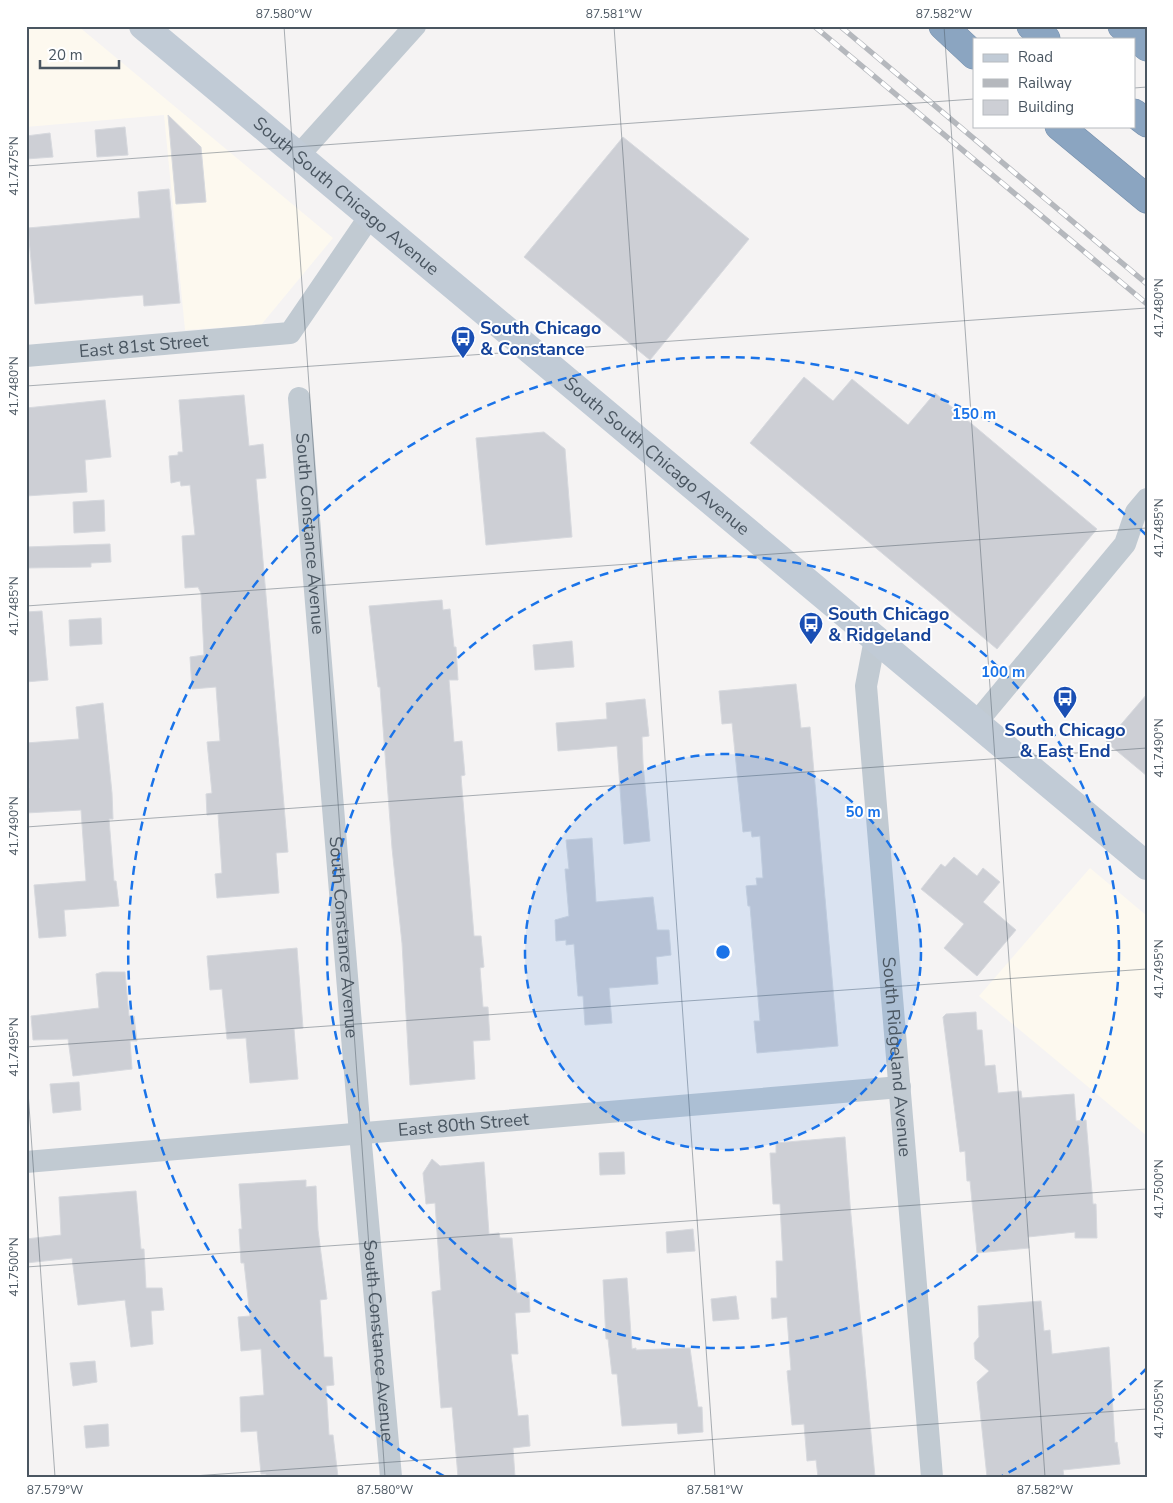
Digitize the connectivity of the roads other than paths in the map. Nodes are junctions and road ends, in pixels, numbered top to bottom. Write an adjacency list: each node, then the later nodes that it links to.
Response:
1 (143, 26): 12 (main road, South South Chicago Avenue)
2 (415, 26): 12 (street)
3 (943, 26): 8 (highway)
4 (1031, 26): 6 (highway)
5 (1122, 26): 7 (highway)
6 (1045, 38)
7 (1147, 47)
8 (973, 54)
9 (1136, 115): 10 (highway)
10 (1147, 123)
11 (1061, 128): 13 (highway)
12 (298, 156): 14 (main road, South South Chicago Avenue)
13 (1147, 199)
14 (370, 216): 15 (street, East 81st Street); 20 (main road, South South Chicago Avenue)
15 (26, 356)
16 (300, 398): 24 (street, South Constance Avenue)
17 (1147, 500): 19 (street)
18 (1147, 535): 19 (street)
19 (1125, 544): 21 (street)
20 (875, 639): 21 (main road, South South Chicago Avenue); 23 (street, South Ridgeland Avenue)
21 (976, 723): 22 (main road, South South Chicago Avenue)
22 (1147, 866)
23 (900, 1087): 24 (street, East 80th Street); 27 (street, South Ridgeland Avenue)
24 (360, 1133): 25 (street, East 80th Street); 26 (street, South Constance Avenue)
25 (26, 1162)
26 (392, 1477)
27 (932, 1477)

